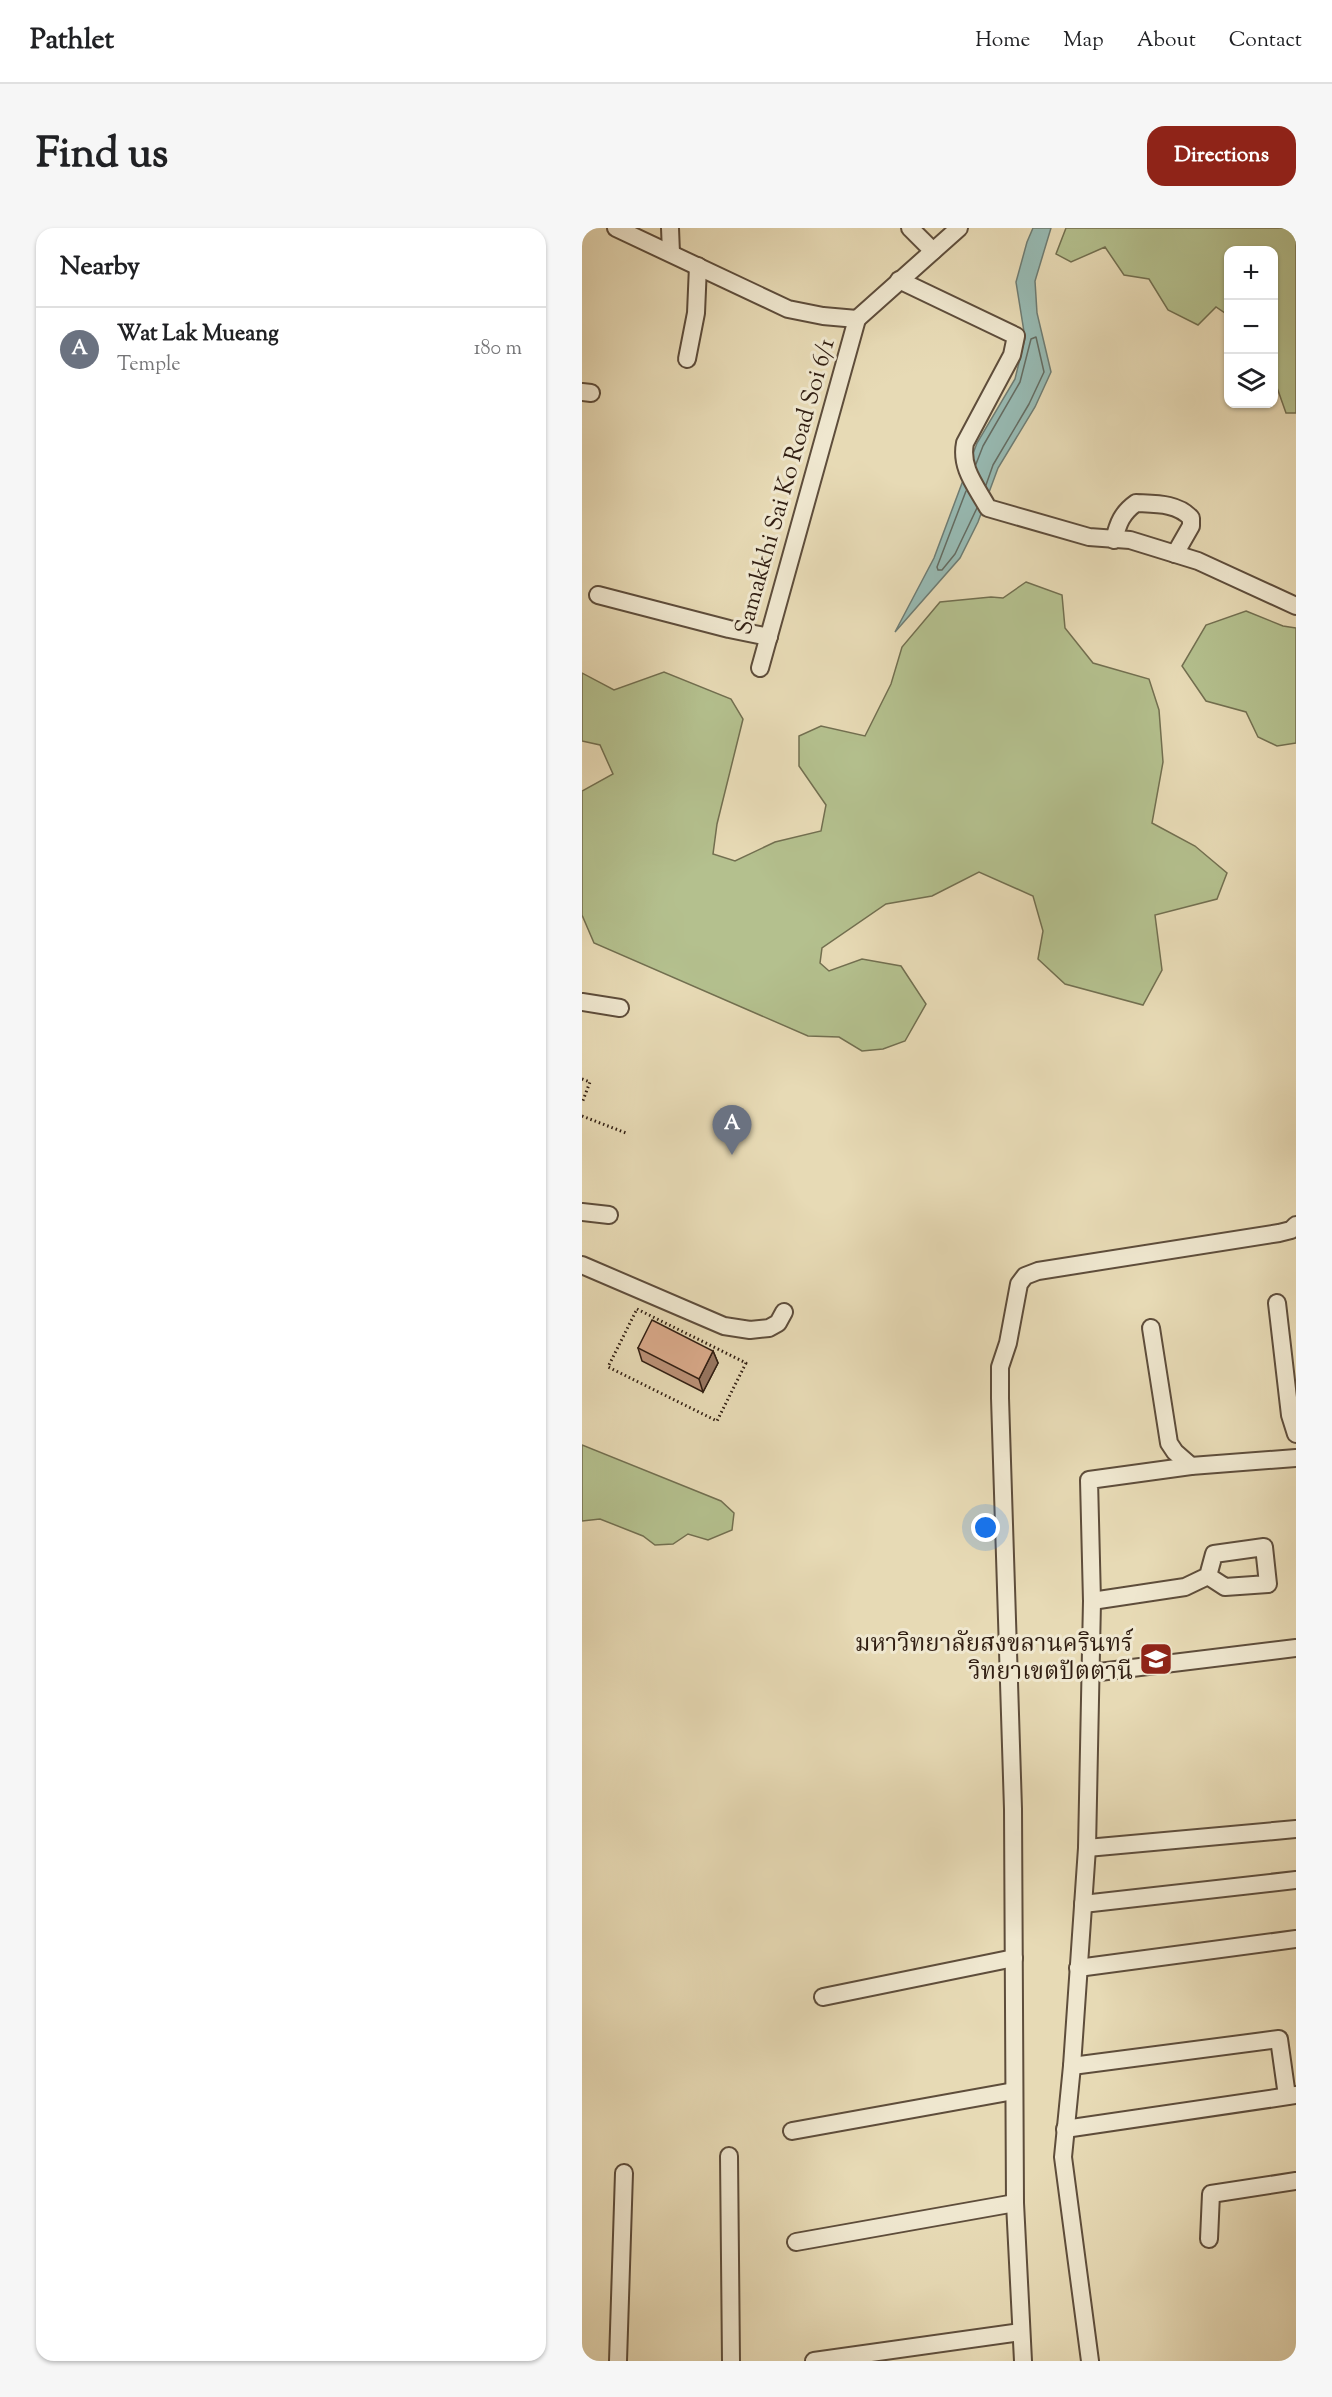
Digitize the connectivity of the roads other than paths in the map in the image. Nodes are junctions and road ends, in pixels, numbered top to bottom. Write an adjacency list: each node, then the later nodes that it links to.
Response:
1 (669, 228): 6 (street)
2 (910, 228): 5 (street)
3 (959, 228): 5 (street)
4 (621, 229): 6 (street)
5 (933, 251): 8 (street)
6 (671, 253): 7 (street)
7 (698, 266): 9 (street); 10 (street)
8 (899, 280): 9 (street); 11 (street)
9 (857, 319): 15 (street, Samakkhi Sai Ko Road Soi 6/1)
10 (687, 359)
11 (1114, 540): 12 (street); 12 (street)
12 (1175, 554): 14 (street)
13 (598, 595): 15 (street)
14 (1296, 606)
15 (769, 637): 16 (street, Samakkhi Sai Ko Road Soi 6/1)
16 (760, 668)
17 (582, 1002): 18 (street)
18 (620, 1008)
19 (582, 1212): 20 (street)
20 (609, 1215)
21 (1296, 1225): 38 (street)
22 (582, 1265): 24 (street)
23 (1276, 1303): 26 (street)
24 (784, 1312)
25 (1151, 1328): 28 (street)
26 (1296, 1434)
27 (1296, 1458): 28 (street)
28 (1191, 1466): 30 (street)
29 (1208, 1576): 30 (street)
30 (1092, 1601): 32 (street)
31 (1296, 1648): 32 (street)
32 (1091, 1673): 34 (street)
33 (1296, 1829): 34 (street)
34 (1086, 1848): 36 (street)
35 (1296, 1880): 36 (street)
36 (1083, 1904): 39 (street)
37 (1296, 1939): 39 (street)
38 (1014, 1958): 40 (street); 42 (street)
39 (1078, 1968): 41 (street)
40 (823, 1996)
41 (1072, 2066): 43 (street); 44 (street)
42 (1014, 2091): 45 (street); 49 (street)
43 (1291, 2095): 44 (street)
44 (1065, 2129): 57 (street)
45 (792, 2131)
46 (729, 2156): 54 (street)
47 (624, 2173): 53 (street)
48 (1296, 2181): 50 (street)
49 (1015, 2203): 51 (street); 52 (street)
50 (1209, 2239)
51 (796, 2242)
52 (1022, 2332): 55 (street); 56 (street)
53 (618, 2361)
54 (731, 2361)
55 (814, 2361)
56 (1023, 2361)
57 (1090, 2361)

